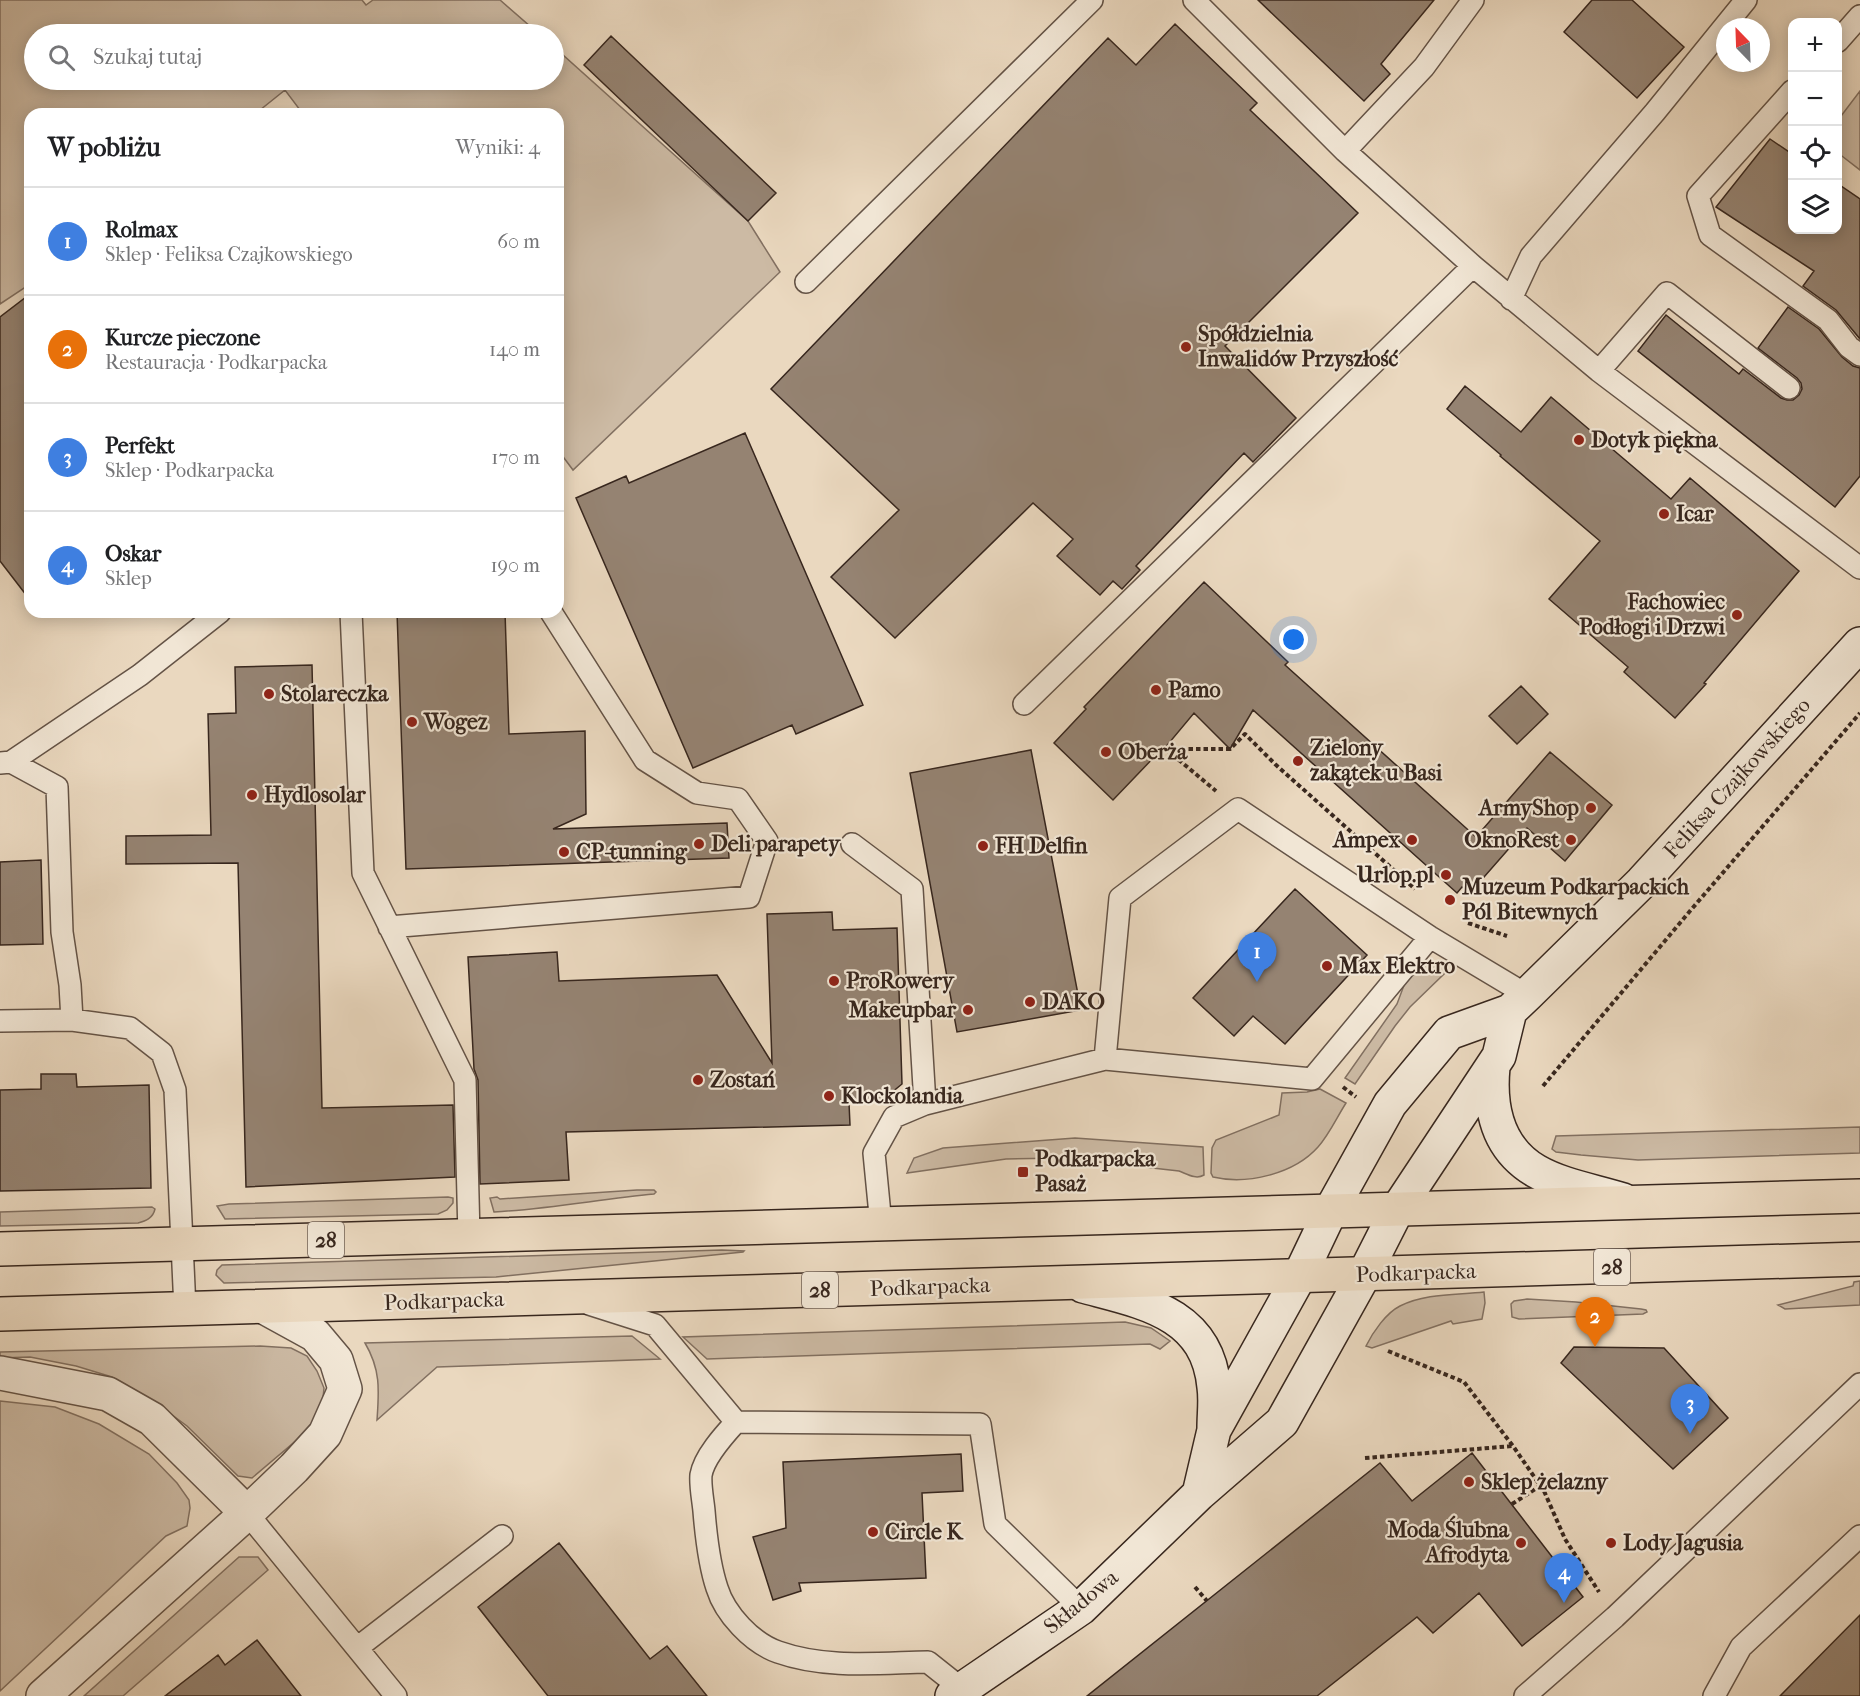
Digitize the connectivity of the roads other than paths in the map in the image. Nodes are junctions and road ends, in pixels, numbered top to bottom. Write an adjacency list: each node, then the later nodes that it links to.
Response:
1 (1092, 0): 10 (lane)
2 (1194, 0): 8 (lane)
3 (1473, 0): 8 (lane)
4 (1746, 0): 11 (lane)
5 (1860, 16): 6 (lane)
6 (1842, 36)
7 (1788, 95): 12 (lane)
8 (1345, 151): 9 (lane)
9 (1473, 266): 11 (lane); 20 (lane)
10 (806, 282)
11 (1511, 299): 13 (lane)
12 (1860, 355)
13 (1599, 371): 14 (lane); 15 (lane)
14 (1789, 388)
15 (1860, 568)
16 (212, 618): 21 (lane)
17 (351, 618): 23 (lane)
18 (555, 618): 23 (lane)
19 (1860, 644): 25 (street, Feliksa Czajkowskiego)
20 (1024, 704)
21 (5, 762): 26 (lane)
22 (852, 844): 30 (lane)
23 (389, 927): 36 (lane)
24 (1430, 937): 25 (lane); 28 (lane); 28 (lane)
25 (1518, 1003): 29 (street); 33 (street, Feliksa Czajkowskiego)
26 (72, 1020): 27 (lane); 37 (lane)
27 (0, 1021)
28 (1104, 1059): 30 (lane)
29 (1493, 1067): 32 (street); 34 (street)
30 (925, 1104): 35 (lane)
31 (1860, 1196): 32 (main road, 28)
32 (1631, 1202): 34 (main road, 28)
33 (1331, 1210): 34 (main road, 28); 35 (main road, 28); 41 (street, Feliksa Czajkowskiego)
34 (1397, 1210): 40 (street, Składowa)
35 (881, 1225): 36 (main road, 28)
36 (469, 1236): 37 (main road, 28)
37 (183, 1244): 38 (main road, 28); 45 (lane)
38 (0, 1249)
39 (1860, 1260): 40 (main road, Podkarpacka / 28)
40 (1364, 1275): 41 (main road, Podkarpacka / 28); 51 (street, Składowa)
41 (1299, 1277): 42 (main road, Podkarpacka / 28); 50 (street)
42 (1072, 1283): 43 (main road, Podkarpacka / 28); 50 (street)
43 (569, 1297): 44 (main road, Podkarpacka / 28); 49 (lane)
44 (264, 1307): 45 (main road, Podkarpacka / 28); 52 (street)
45 (185, 1309): 46 (main road, Podkarpacka / 28)
46 (0, 1314)
47 (0, 1373): 52 (street)
48 (1860, 1384): 60 (lane)
49 (736, 1422): 55 (lane); 57 (lane)
50 (1214, 1430): 51 (street)
51 (1199, 1494): 55 (street, Składowa)
52 (248, 1513): 56 (lane); 58 (street)
53 (502, 1536): 56 (lane)
54 (1860, 1536): 61 (lane)
55 (1080, 1608): 57 (street, Składowa)
56 (357, 1648): 59 (lane)
57 (957, 1692)
58 (43, 1696)
59 (396, 1696)
60 (1525, 1696)
61 (1713, 1696)

